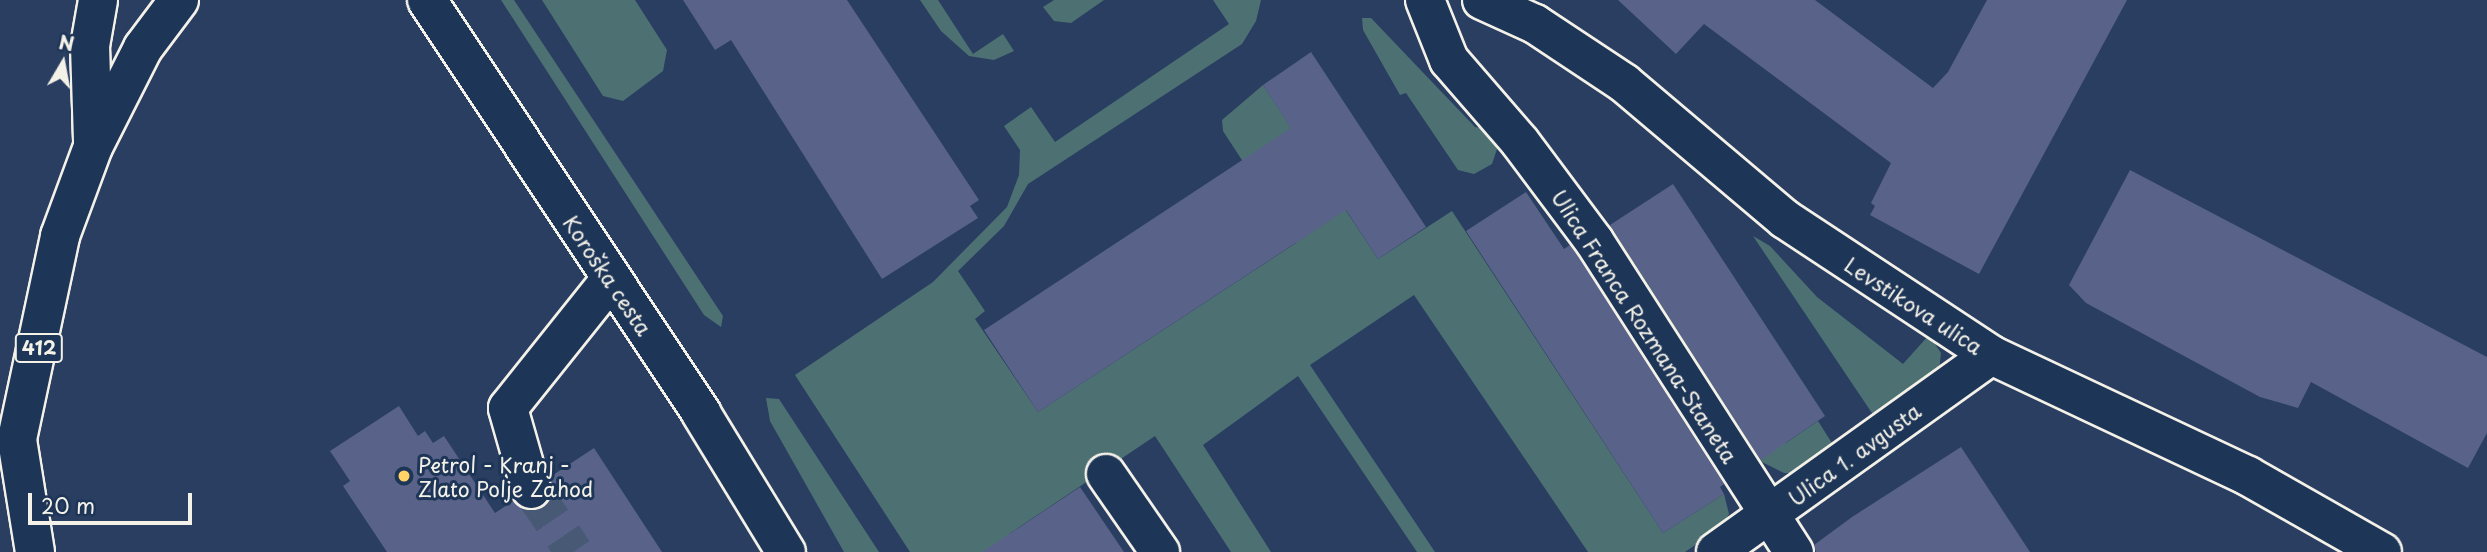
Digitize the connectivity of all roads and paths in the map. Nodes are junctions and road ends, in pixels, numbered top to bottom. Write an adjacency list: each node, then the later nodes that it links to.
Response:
1 (97, 0): 6 (street, 412)
2 (179, 0): 6 (street, 412)
3 (427, 0): 7 (street, Koroška cesta)
4 (1425, 0): 12 (street, Ulica Franca Rozmana-Staneta)
5 (1482, 0): 8 (street, Levstikova ulica)
6 (93, 147): 9 (street, 412)
7 (611, 279): 11 (street); 14 (street, Koroška cesta)
8 (1991, 355): 12 (street, Ulica 1. avgusta); 18 (street, Levstikova ulica)
9 (8, 447): 13 (street, 412)
10 (1105, 474): 15 (street)
11 (531, 489)
12 (1769, 516): 16 (street, Ulica 1. avgusta); 17 (street, Ulica Franca Rozmana-Staneta)
13 (35, 552)
14 (786, 552)
15 (1160, 552)
16 (1716, 552)
17 (1794, 552)
18 (2382, 552)

